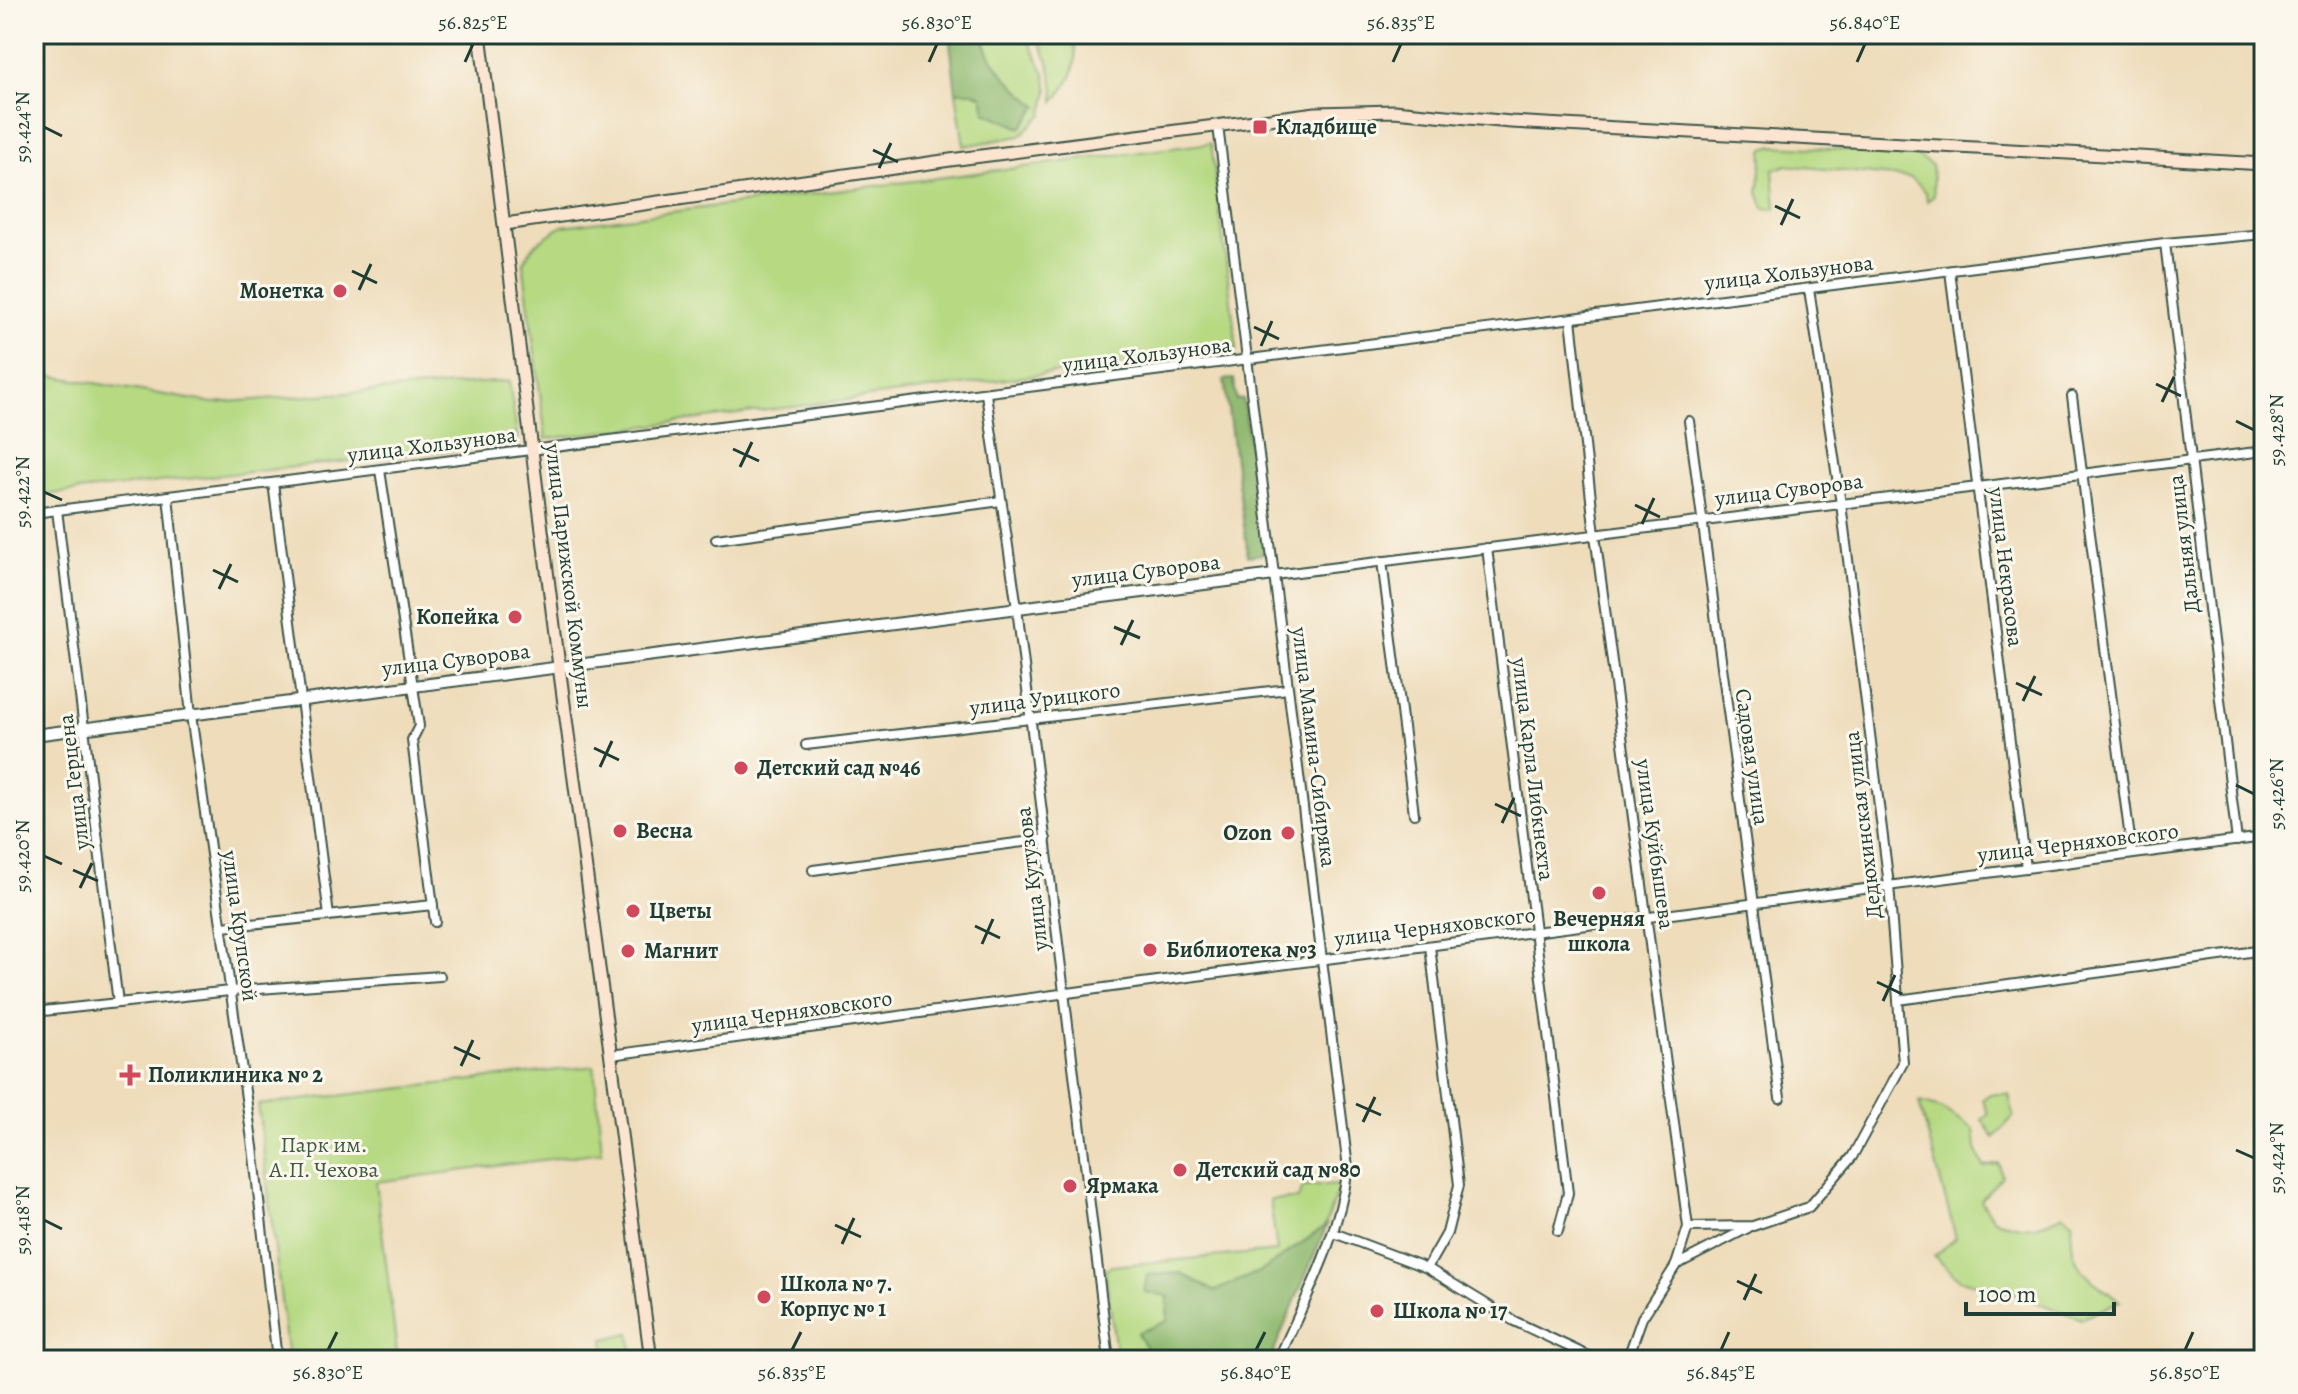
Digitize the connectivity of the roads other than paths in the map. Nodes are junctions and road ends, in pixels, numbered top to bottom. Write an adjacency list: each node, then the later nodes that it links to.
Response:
1 (480, 34): 4 (main road, улица Парижской Коммуны)
2 (1218, 126): 3 (main road); 4 (main road); 10 (street, улица Мамина-Сибиряка)
3 (2264, 164)
4 (505, 224): 14 (main road, улица Парижской Коммуны)
5 (2264, 234): 6 (street, улица Хользунова)
6 (2165, 243): 7 (street, улица Хользунова); 16 (street, Дальняя улица)
7 (1950, 271): 8 (street, улица Хользунова); 20 (street, улица Некрасова)
8 (1809, 289): 9 (street, улица Хользунова); 23 (street, Дедюхинская улица)
9 (1571, 319): 10 (street, улица Хользунова); 27 (street, улица Куйбышева)
10 (1247, 361): 11 (street, улица Хользунова); 31 (street, улица Мамина-Сибиряка)
11 (986, 394): 14 (street, улица Хользунова); 22 (street, улица Кутузова)
12 (2072, 396): 18 (street)
13 (1689, 421): 26 (street, Садовая улица)
14 (533, 450): 17 (street, улица Хользунова); 33 (main road, улица Парижской Коммуны)
15 (2264, 451): 16 (street, улица Суворова)
16 (2192, 460): 18 (street, улица Суворова); 45 (street, Дальняя улица)
17 (380, 470): 19 (street, улица Хользунова); 34 (street)
18 (2082, 474): 20 (street, улица Суворова); 46 (street)
19 (273, 483): 21 (street, улица Хользунова); 36 (street)
20 (1978, 487): 23 (street, улица Суворова); 47 (street, улица Некрасова)
21 (168, 496): 24 (street, улица Хользунова); 37 (street, улица Крупской)
22 (1001, 501): 28 (street); 32 (street, улица Кутузова)
23 (1841, 504): 26 (street, улица Суворова); 49 (street, Дедюхинская улица)
24 (57, 510): 25 (street, улица Хользунова); 39 (street, улица Герцена)
25 (34, 513)
26 (1702, 521): 27 (street, улица Суворова); 50 (street, Садовая улица)
27 (1595, 535): 29 (street, улица Суворова); 53 (street, улица Куйбышева)
28 (716, 539)
29 (1487, 548): 30 (street, улица Суворова); 56 (street, улица Карла Либкнехта)
30 (1382, 561): 31 (street, улица Суворова); 42 (street)
31 (1274, 575): 32 (street, улица Суворова); 35 (street, улица Мамина-Сибиряка)
32 (1017, 608): 33 (street, улица Суворова); 38 (street, улица Кутузова)
33 (559, 666): 34 (street, улица Суворова); 66 (main road, улица Парижской Коммуны)
34 (413, 686): 36 (street, улица Суворова); 51 (street)
35 (1288, 689): 38 (street, улица Урицкого); 59 (street, улица Мамина-Сибиряка)
36 (302, 700): 37 (street, улица Суворова); 52 (street)
37 (191, 715): 39 (street, улица Суворова); 55 (street, улица Крупской)
38 (1031, 719): 41 (street, улица Урицкого); 44 (street, улица Кутузова)
39 (86, 729): 40 (street, улица Суворова); 64 (street, улица Герцена)
40 (34, 735)
41 (806, 745)
42 (1414, 814)
43 (2264, 837): 45 (street, улица Черняховского)
44 (1046, 839): 48 (street); 62 (street, улица Кутузова)
45 (2237, 841): 46 (street, улица Черняховского)
46 (2132, 854): 47 (street, улица Черняховского)
47 (2026, 868): 49 (street, улица Черняховского)
48 (813, 870)
49 (1889, 885): 50 (street, улица Черняховского); 63 (street, Дедюхинская улица)
50 (1754, 904): 53 (street, улица Черняховского); 67 (street, Садовая улица)
51 (433, 905): 52 (street); 54 (street)
52 (329, 916): 55 (street)
53 (1646, 918): 56 (street, улица Черняховского); 69 (street, улица Куйбышева)
54 (435, 922)
55 (222, 927): 61 (street, улица Крупской)
56 (1535, 933): 57 (street, улица Черняховского); 70 (street, улица Карла Либкнехта)
57 (1430, 946): 59 (street, улица Черняховского); 73 (street)
58 (2264, 950): 63 (street)
59 (1323, 959): 62 (street, улица Черняховского); 71 (street, улица Мамина-Сибиряка)
60 (440, 976): 61 (street)
61 (230, 991): 64 (street); 74 (street, улица Крупской)
62 (1063, 993): 66 (street, улица Черняховского); 76 (street, улица Кутузова)
63 (1898, 1000): 68 (street, Дедюхинская улица)
64 (118, 1003): 65 (street)
65 (34, 1012)
66 (611, 1055): 75 (main road, улица Парижской Коммуны)
67 (1780, 1098)
68 (1753, 1226): 69 (street, Дедюхинская улица); 72 (street)
69 (1688, 1227): 72 (street, улица Куйбышева)
70 (1558, 1231)
71 (1334, 1233): 73 (street); 77 (street, улица Мамина-Сибиряка)
72 (1676, 1265): 79 (street, улица Куйбышева)
73 (1427, 1268): 78 (street)
74 (277, 1360)
75 (651, 1360)
76 (1109, 1360)
77 (1278, 1360)
78 (1597, 1360)
79 (1627, 1360)

